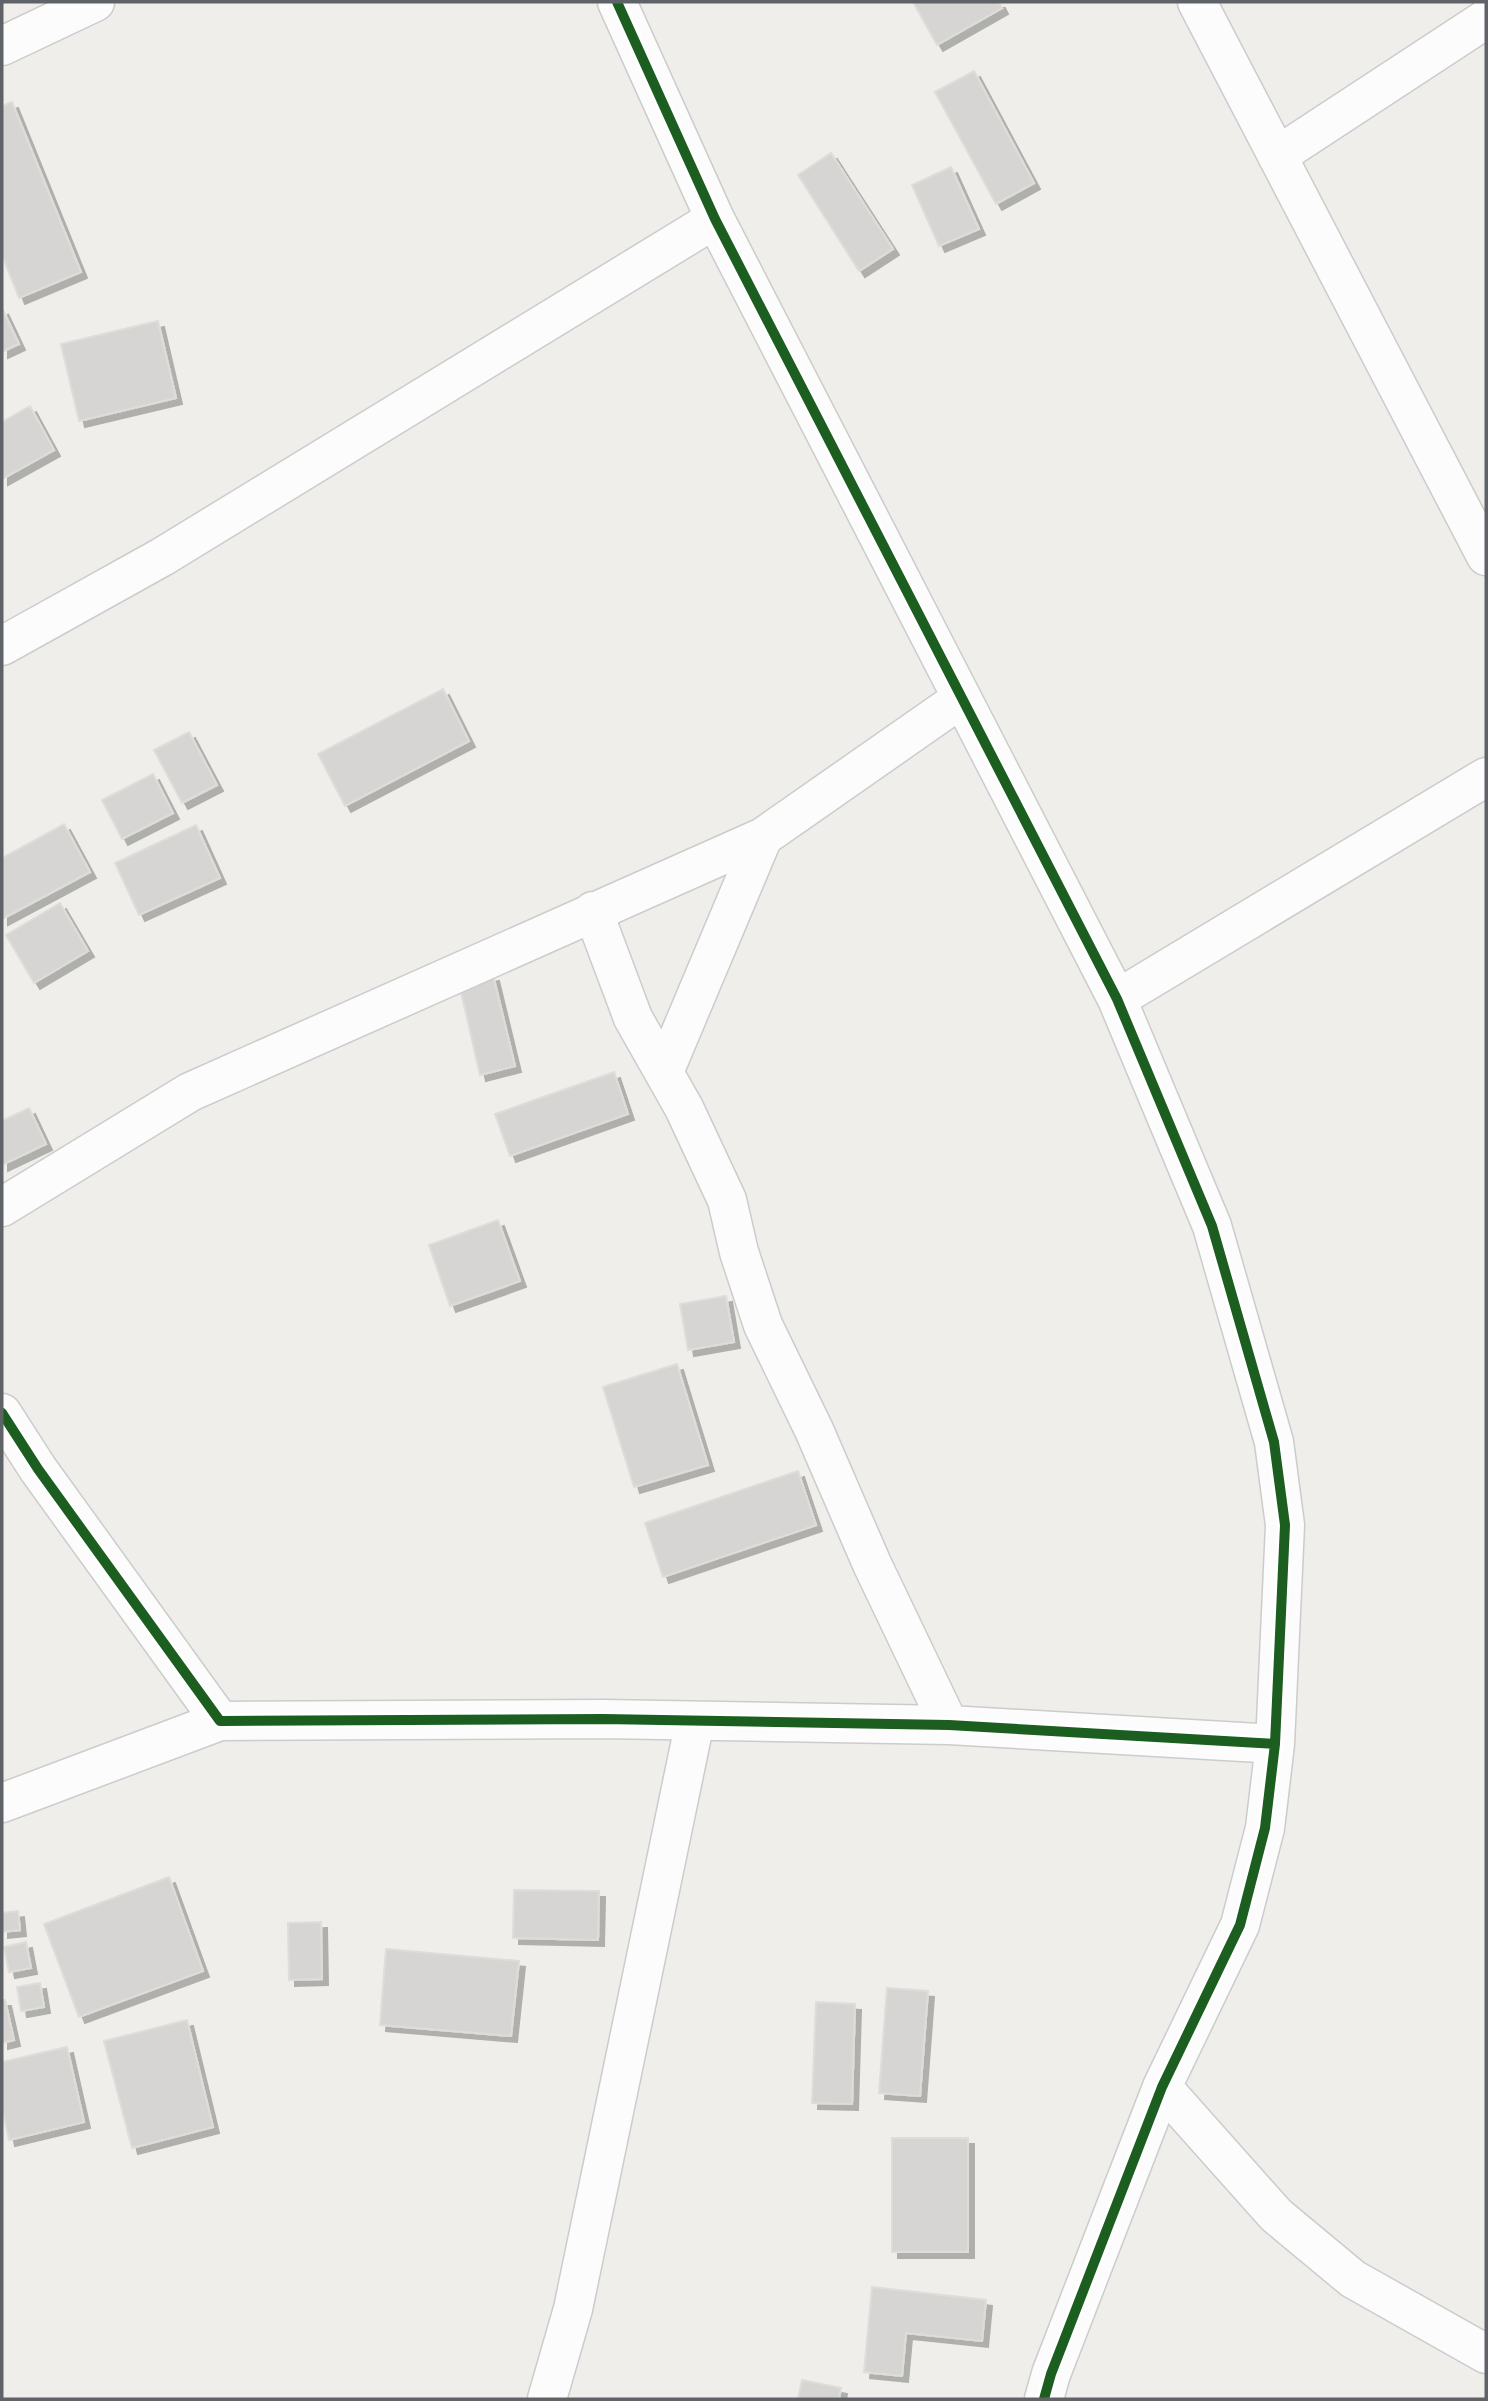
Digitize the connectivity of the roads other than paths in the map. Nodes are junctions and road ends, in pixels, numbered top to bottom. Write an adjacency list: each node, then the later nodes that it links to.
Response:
1 (95, 2): 5 (street)
2 (617, 2): 7 (street)
3 (1197, 2): 6 (street)
4 (1486, 19): 6 (street)
5 (2, 46)
6 (1277, 156): 8 (street)
7 (715, 219): 9 (street); 10 (street)
8 (1486, 556)
9 (2, 646)
10 (962, 698): 12 (street); 14 (street)
11 (1486, 776): 14 (street)
12 (763, 837): 13 (street); 15 (street)
13 (593, 911): 15 (street); 16 (street)
14 (1117, 999): 21 (street)
15 (664, 1072): 20 (street)
16 (2, 1207)
17 (2, 1413): 18 (street)
18 (220, 1721): 19 (street); 22 (street)
19 (695, 1721): 20 (street); 25 (street)
20 (949, 1725): 21 (street)
21 (1275, 1744): 23 (street)
22 (2, 1803)
23 (1162, 2087): 24 (street); 26 (street)
24 (1486, 2354)
25 (547, 2399)
26 (1044, 2399)

